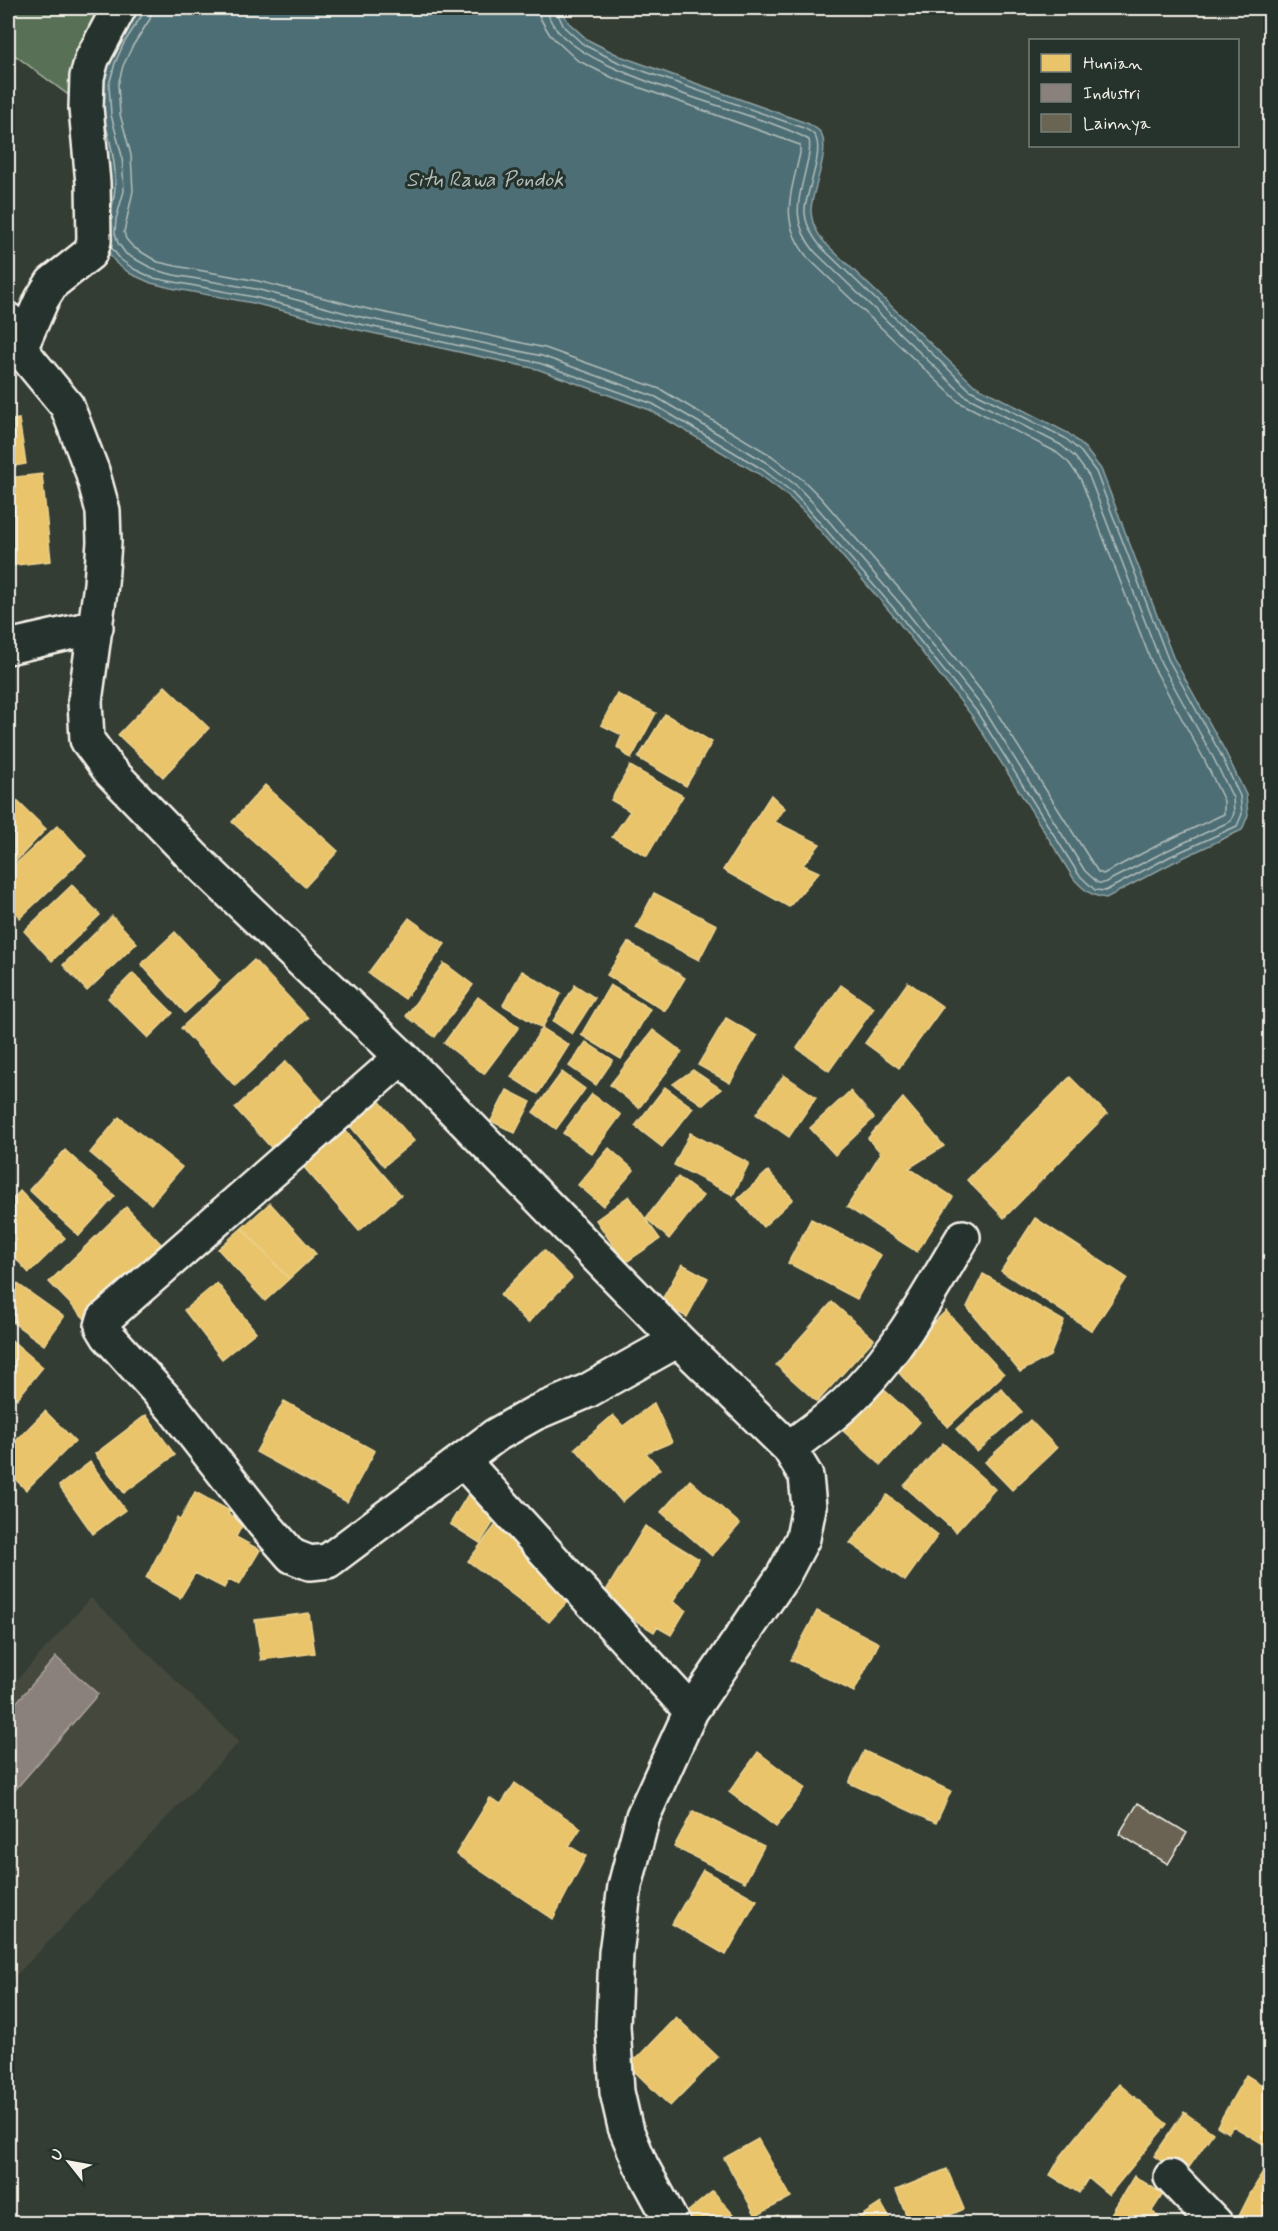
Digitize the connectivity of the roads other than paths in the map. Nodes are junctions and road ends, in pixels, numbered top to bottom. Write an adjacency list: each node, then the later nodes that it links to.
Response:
1 (119, 8): 2 (street)
2 (14, 335): 3 (street)
3 (96, 627): 4 (street); 5 (street)
4 (8, 647)
5 (402, 1057): 7 (street); 9 (street)
6 (963, 1237): 8 (street)
7 (678, 1340): 8 (street); 9 (street)
8 (789, 1448): 10 (street)
9 (463, 1461): 10 (street)
10 (691, 1711): 12 (street)
11 (1171, 2177): 13 (street)
12 (673, 2223)
13 (1216, 2223)

